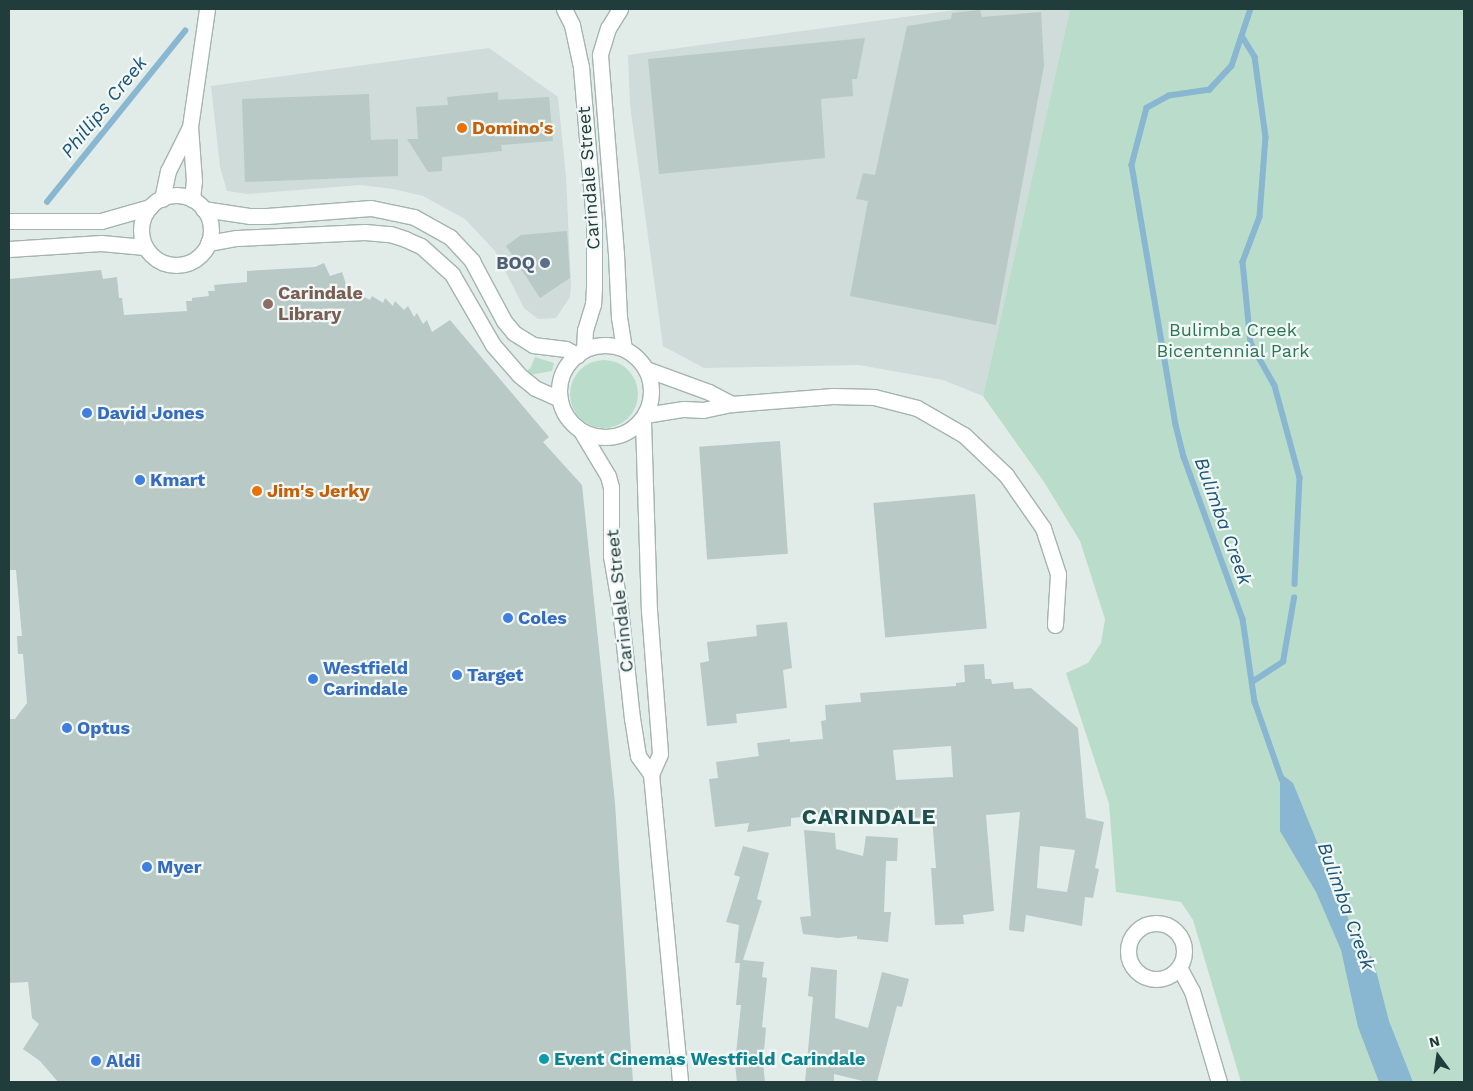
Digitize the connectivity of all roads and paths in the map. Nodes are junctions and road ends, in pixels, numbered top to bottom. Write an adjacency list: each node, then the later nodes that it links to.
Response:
1 (207, 9): 4 (street)
2 (564, 9): 12 (street, Carindale Street)
3 (620, 9): 11 (street, Carindale Street)
4 (190, 127): 5 (street); 6 (street)
5 (156, 203): 6 (street); 7 (street); 9 (street)
6 (198, 204): 8 (street); 12 (street)
7 (9, 221)
8 (208, 243): 9 (street); 14 (street)
9 (145, 247): 10 (street)
10 (9, 249)
11 (624, 349): 12 (street); 13 (street)
12 (581, 353): 14 (street)
13 (646, 369): 15 (street); 16 (street)
14 (560, 399): 17 (street)
15 (732, 404): 16 (street); 18 (street)
16 (644, 418): 17 (street); 19 (street, Carindale Street)
17 (581, 431): 19 (street, Carindale Street)
18 (1055, 624)
19 (651, 774): 21 (street, Carindale Street)
20 (1179, 966): 22 (street)
21 (680, 1082)
22 (1219, 1082)

